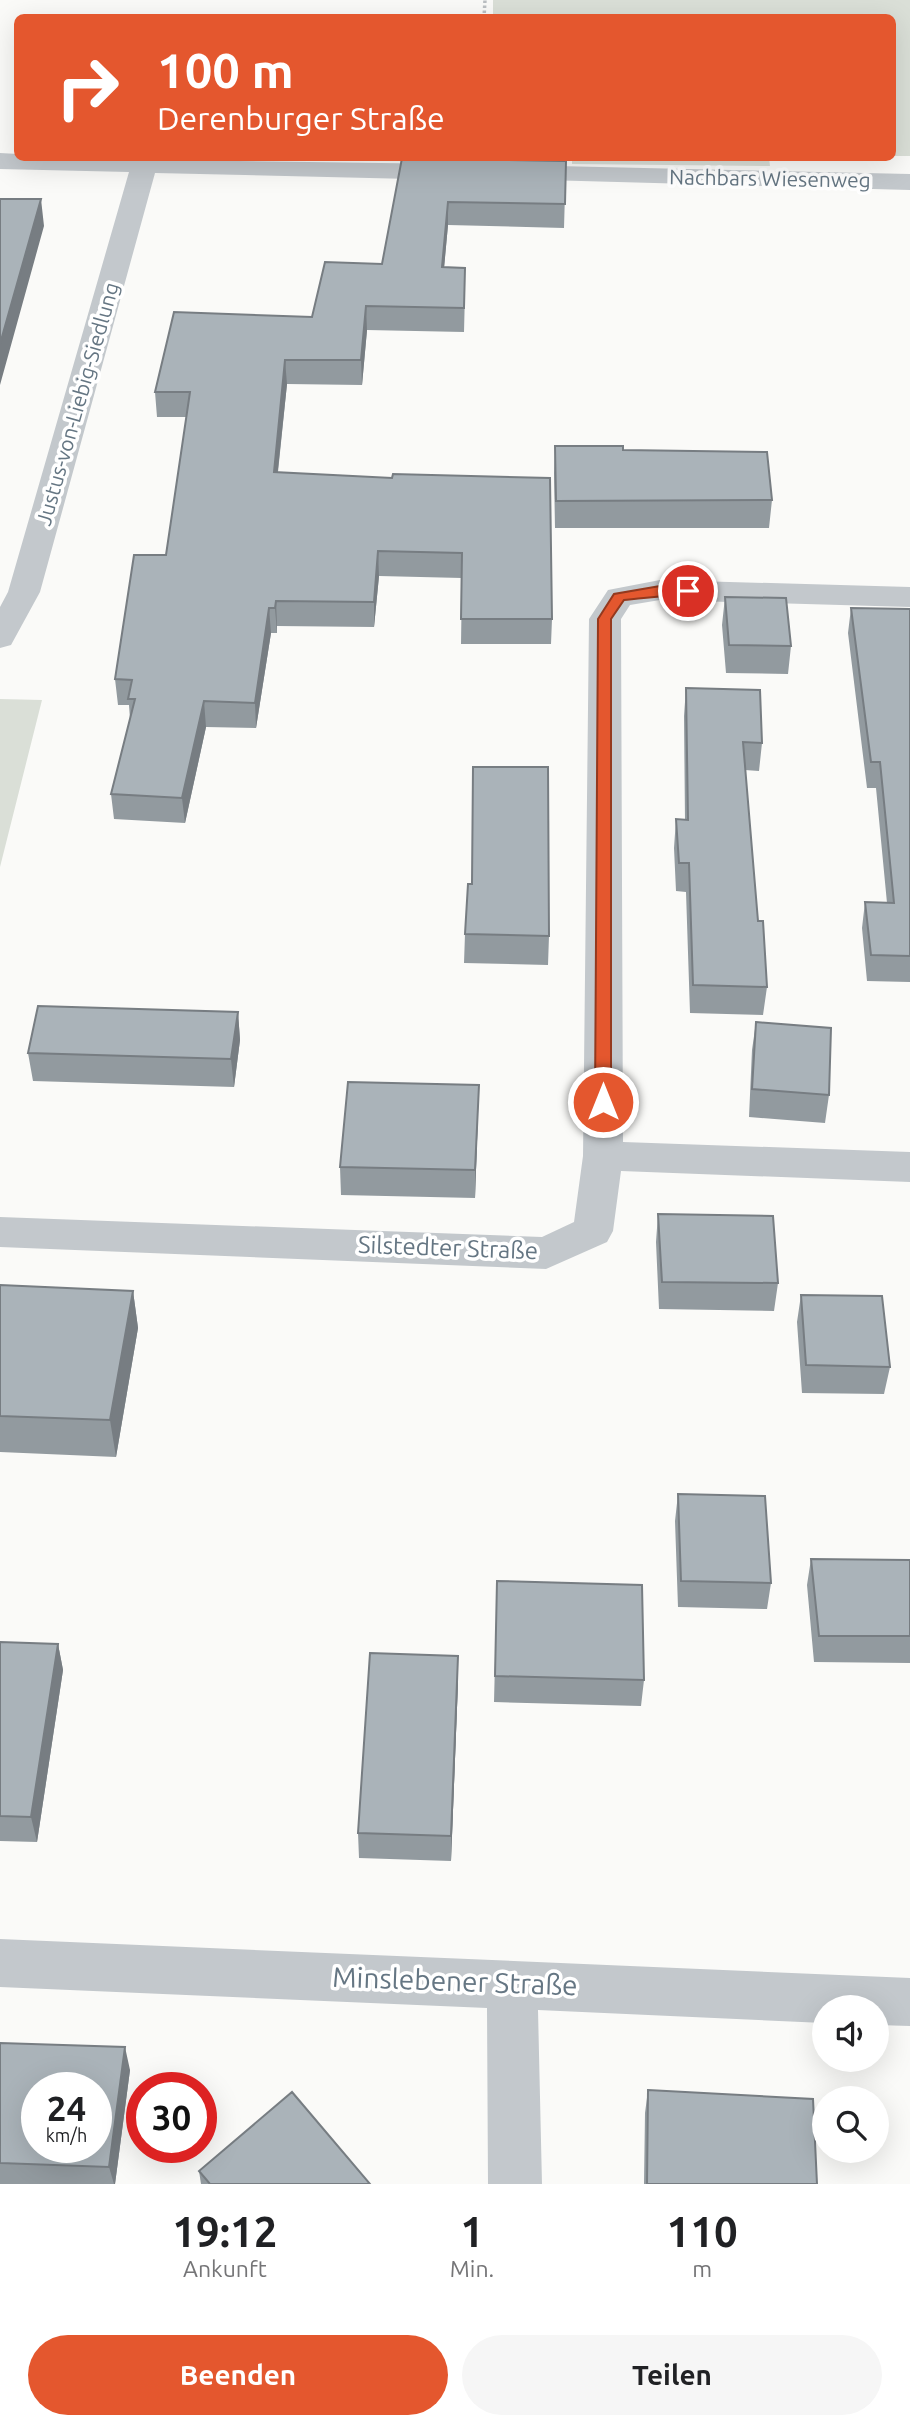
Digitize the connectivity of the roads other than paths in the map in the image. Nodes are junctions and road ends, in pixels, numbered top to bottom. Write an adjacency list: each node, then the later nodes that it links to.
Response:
1 (0, 161): 2 (street, Nachbars Wiesenweg)
2 (144, 165): 3 (street, Nachbars Wiesenweg); 5 (street, Justus-von-Liebig-Siedlung)
3 (910, 182)
4 (910, 597): 6 (street)
5 (0, 638)
6 (603, 1156): 7 (street); 8 (street, Silstedter Straße)
7 (910, 1167)
8 (0, 1232)
9 (0, 1963): 10 (street, Minslebener Straße)
10 (512, 1983): 11 (street, Minslebener Straße); 12 (street)
11 (910, 2003)
12 (515, 2184)

